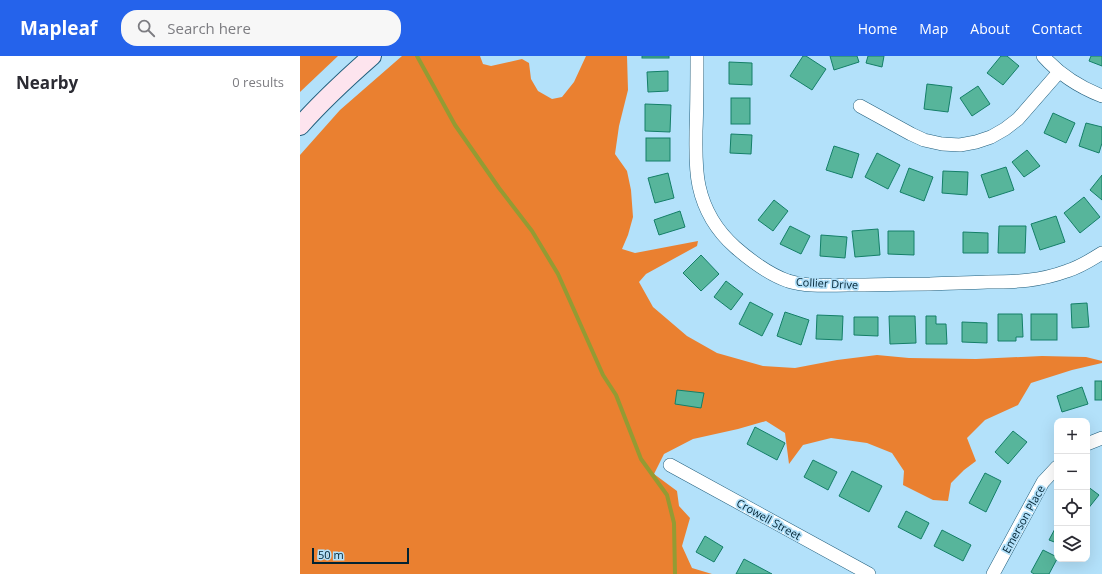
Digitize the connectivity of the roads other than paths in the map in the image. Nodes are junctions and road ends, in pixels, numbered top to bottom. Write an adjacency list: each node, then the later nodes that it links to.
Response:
1 (372, 56): 7 (street)
2 (697, 56): 8 (street, Collier Drive)
3 (1043, 56): 4 (street)
4 (1059, 72): 5 (street); 6 (street)
5 (1102, 96)
6 (860, 106)
7 (300, 126)
8 (1102, 253)
9 (1102, 438): 10 (street)
10 (1090, 443)
11 (670, 465): 13 (street, Crowell Street)
12 (1054, 470): 14 (street, Emerson Place)
13 (868, 574)
14 (993, 574)

